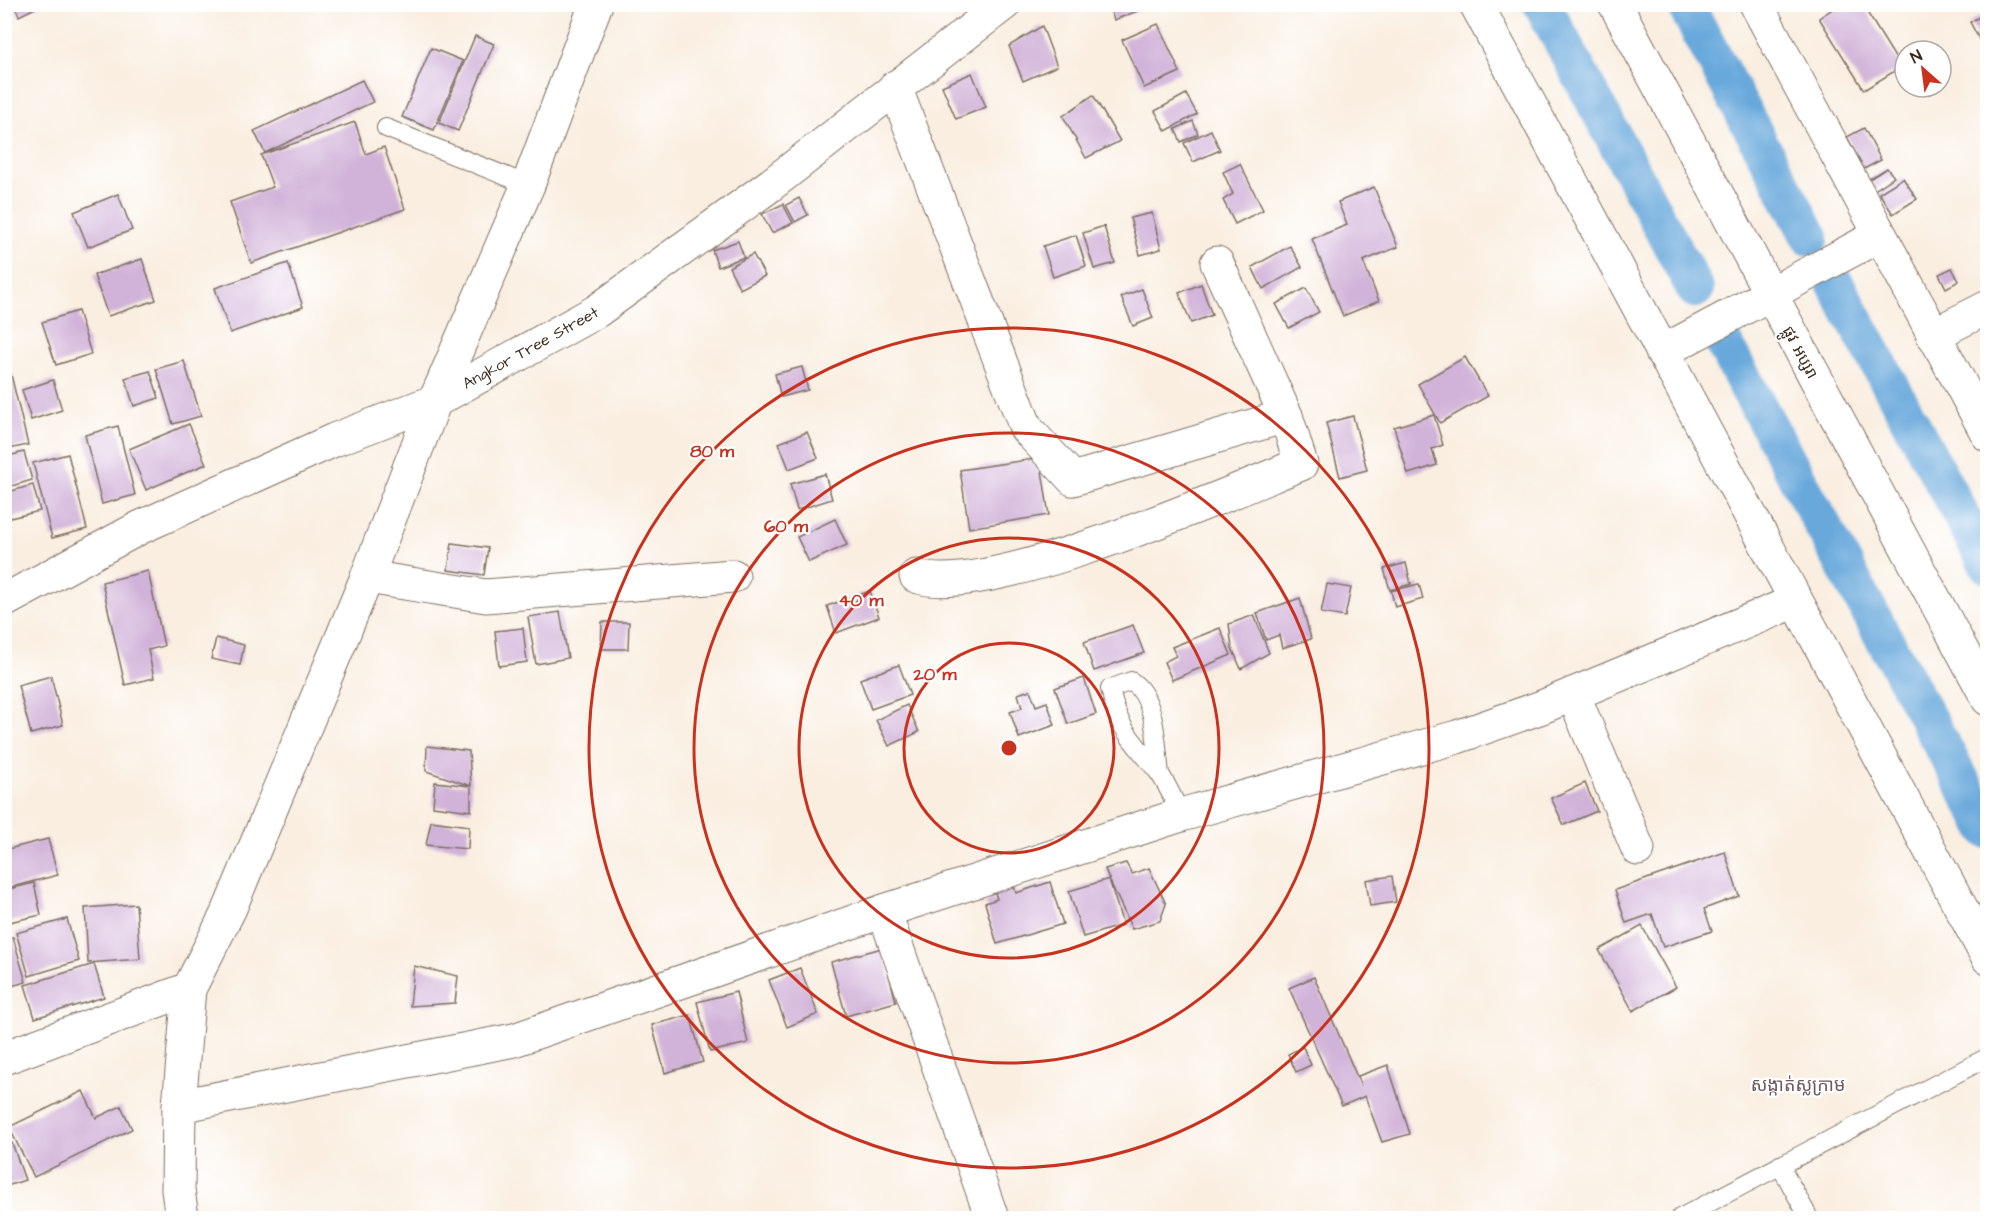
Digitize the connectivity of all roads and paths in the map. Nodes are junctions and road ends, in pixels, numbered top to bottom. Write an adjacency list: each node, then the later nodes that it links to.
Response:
1 (596, 4): 8 (street)
2 (1004, 4): 6 (street, Angkor Tree Street)
3 (1476, 4): 14 (street)
4 (1615, 4): 11 (street, ផ្លូវ អប្សរា)
5 (1756, 4): 9 (street)
6 (895, 87): 15 (street, Angkor Tree Street); 16 (street)
7 (386, 128): 8 (lane)
8 (528, 185): 15 (street)
9 (1880, 235): 11 (street); 13 (street)
10 (1217, 263): 16 (street)
11 (1770, 294): 14 (street); 24 (street, ផ្លូវ អប្សរា)
12 (1988, 307): 13 (street)
13 (1933, 335): 17 (street)
14 (1662, 352): 22 (street)
15 (435, 400): 20 (street); 21 (street, Angkor Tree Street)
16 (1286, 416): 19 (street)
17 (1988, 435)
18 (733, 576): 20 (street)
19 (916, 576)
20 (367, 577): 30 (street)
21 (4, 601)
22 (1796, 601): 23 (street); 29 (street)
23 (1573, 694): 26 (street); 27 (street)
24 (1988, 699)
25 (1160, 774): 26 (lane)
26 (1181, 815): 28 (street)
27 (1638, 849)
28 (884, 911): 33 (street); 36 (street)
29 (1988, 958)
30 (189, 989): 32 (street); 33 (street)
31 (1988, 1057): 34 (lane)
32 (4, 1058)
33 (179, 1106): 35 (street)
34 (1780, 1165): 37 (lane); 38 (lane)
35 (182, 1218)
36 (992, 1218)
37 (1680, 1218)
38 (1809, 1218)

